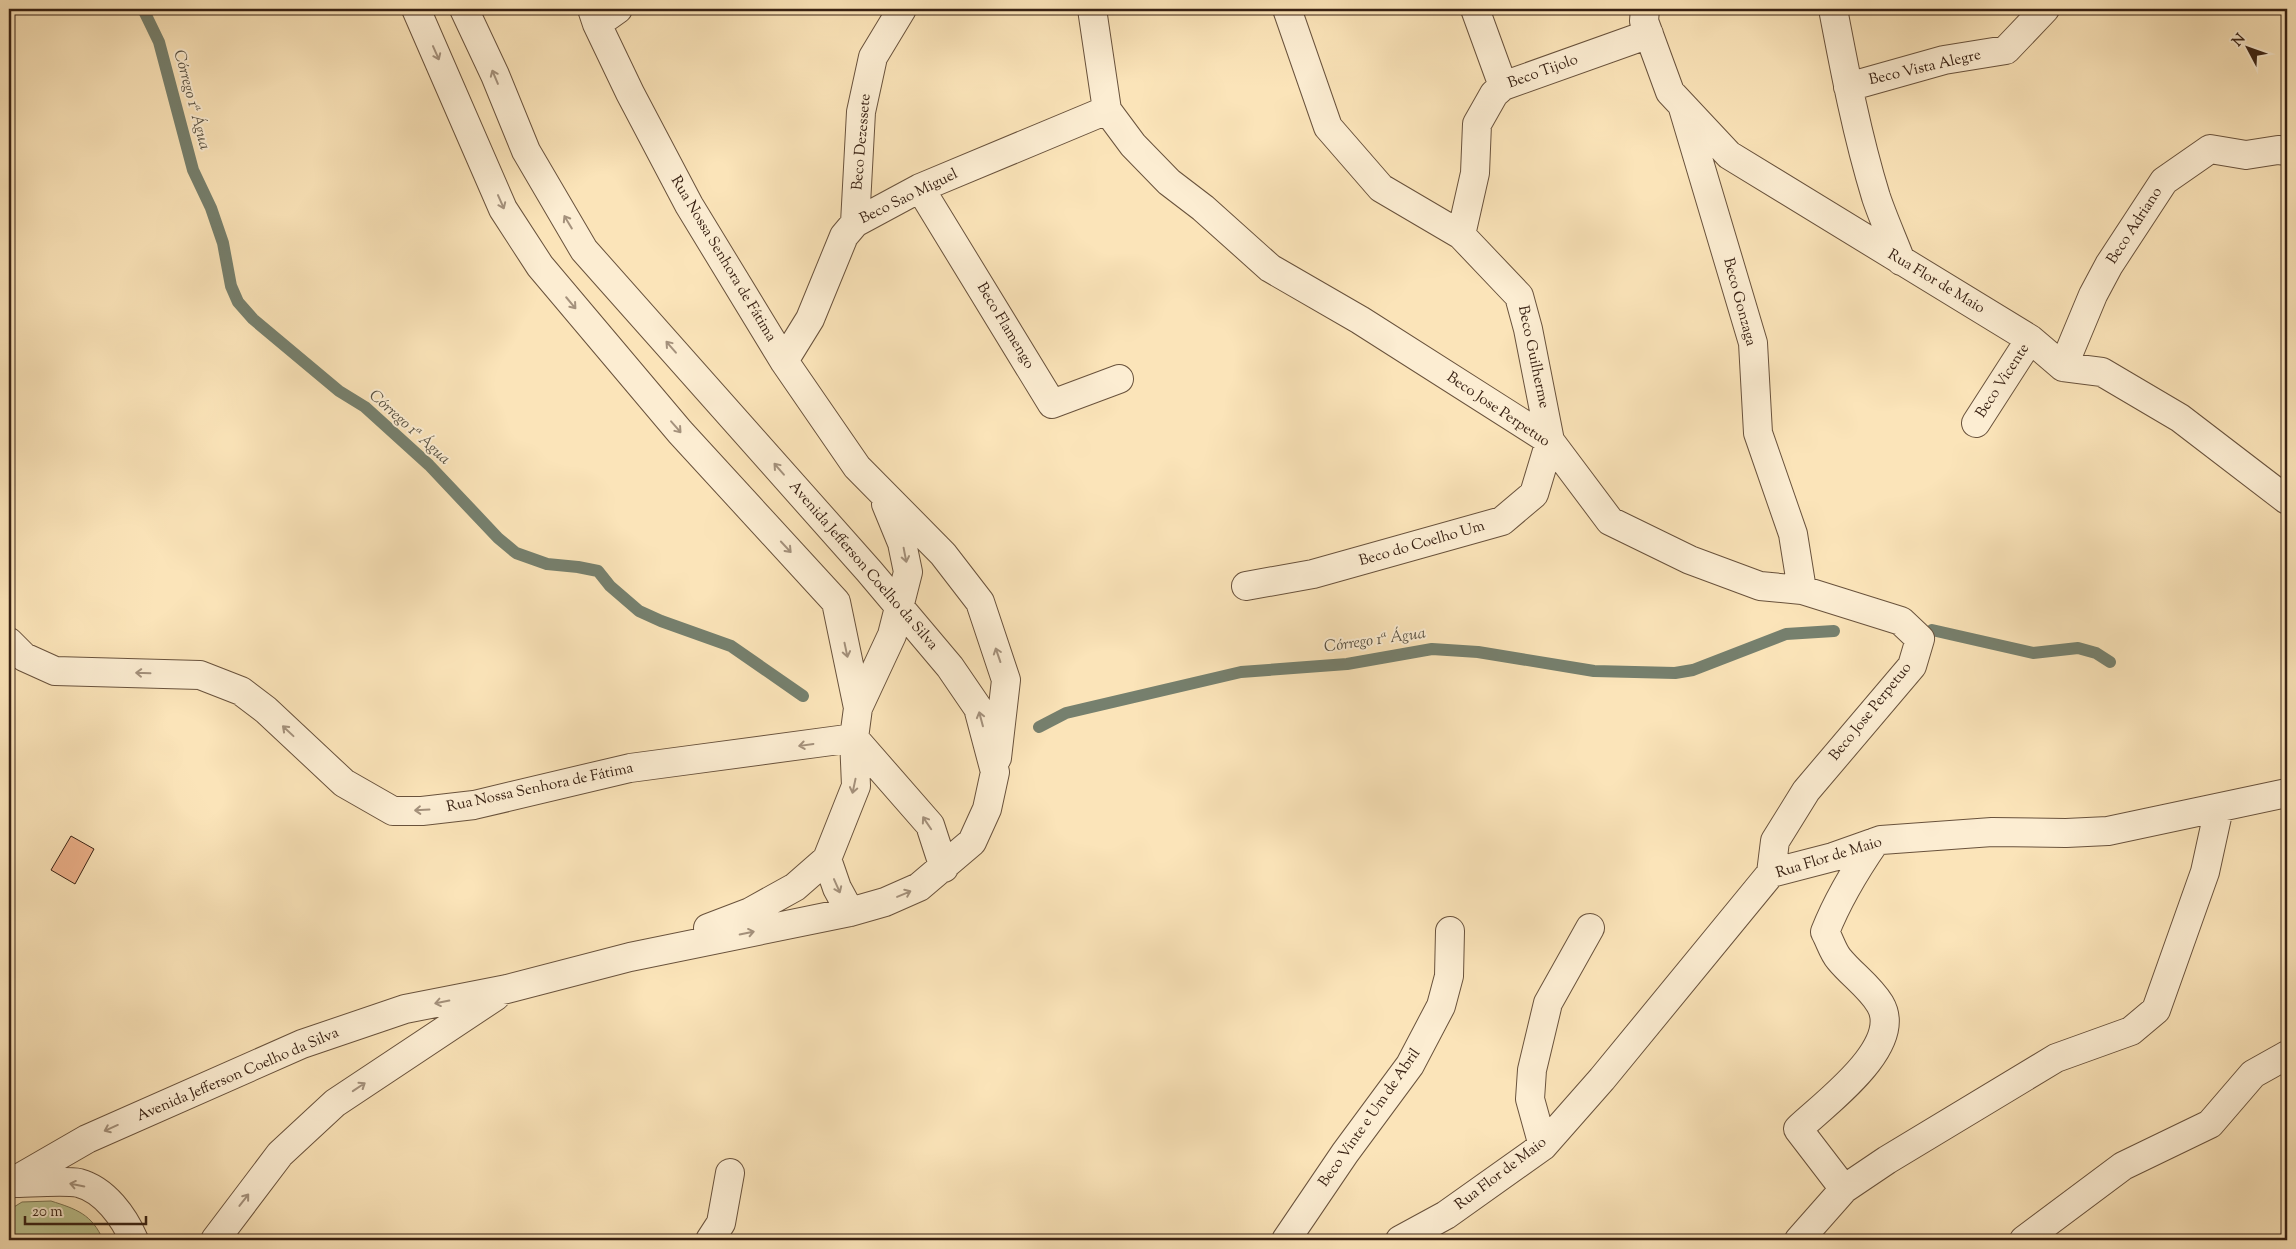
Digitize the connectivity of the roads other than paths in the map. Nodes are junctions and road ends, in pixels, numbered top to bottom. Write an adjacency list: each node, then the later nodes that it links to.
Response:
1 (416, 9): 32 (street, Avenida Jefferson Coelho da Silva, one-way to 32)
2 (464, 9): 30 (street, Avenida Jefferson Coelho da Silva, one-way to 2)
3 (902, 9): 17 (street, Beco Dezessete)
4 (1092, 9): 14 (street, Beco Jose Perpetuo)
5 (1288, 9): 18 (street, Beco Guilherme)
6 (1475, 9): 11 (street)
7 (1833, 9): 12 (street)
8 (2045, 9): 12 (street, Beco Vista Alegre)
9 (602, 14): 21 (street, Rua Nossa Senhora de Fátima)
10 (1647, 21): 11 (street, Beco Tijolo); 13 (street, Rua Flor de Maio)
11 (1504, 86): 18 (street, Beco Tijolo)
12 (1848, 87): 19 (street)
13 (1681, 104): 19 (street, Rua Flor de Maio); 29 (street, Beco Gonzaga)
14 (1107, 110): 16 (street, Beco Sao Miguel); 25 (street, Beco Jose Perpetuo)
15 (2287, 151): 22 (street, Beco Adriano)
16 (920, 188): 17 (street, Beco Sao Miguel); 23 (street, Beco Flamengo)
17 (855, 223): 21 (street, Beco Sao Miguel)
18 (1461, 235): 25 (street, Beco Guilherme)
19 (1901, 261): 20 (street, Rua Flor de Maio)
20 (2030, 339): 22 (street, Rua Flor de Maio); 24 (street, Beco Vicente)
21 (784, 361): 26 (street, Rua Nossa Senhora de Fátima)
22 (2063, 367): 27 (street)
23 (1119, 379)
24 (1976, 424)
25 (1550, 441): 28 (street, Beco do Coelho Um); 29 (street, Beco Jose Perpetuo)
26 (882, 493): 30 (street, Rua Nossa Senhora de Fátima, one-way to 30); 34 (street, Rua Nossa Senhora de Fátima, one-way to 26)
27 (2287, 500)
28 (1246, 586)
29 (1802, 590): 40 (street, Beco Jose Perpetuo)
30 (898, 607): 32 (street, Rua Nossa Senhora de Fátima); 34 (street, Avenida Jefferson Coelho da Silva, one-way to 30)
31 (9, 642): 33 (street, Rua Nossa Senhora de Fátima, one-way to 31)
32 (858, 708): 33 (street, Avenida Jefferson Coelho da Silva)
33 (854, 738): 38 (street, Avenida Jefferson Coelho da Silva, one-way to 38); 39 (street, one-way to 33)
34 (995, 772): 39 (street, Avenida Jefferson Coelho da Silva)
35 (2287, 793): 36 (street, Rua Flor de Maio)
36 (2219, 808): 37 (street, Rua Flor de Maio); 50 (street)
37 (1875, 842): 40 (street, Rua Flor de Maio); 50 (street)
38 (827, 859): 41 (street, one-way to 41); 44 (street, Avenida Jefferson Coelho da Silva)
39 (944, 868): 41 (street, Avenida Jefferson Coelho da Silva, one-way to 39)
40 (1772, 874): 47 (street, Rua Flor de Maio)
41 (850, 912): 44 (street, Avenida Jefferson Coelho da Silva, one-way to 41)
42 (1590, 928): 47 (street)
43 (1450, 931): 54 (street, Beco Vinte e Um de Abril)
44 (630, 957): 45 (street, Avenida Jefferson Coelho da Silva)
45 (507, 989): 49 (street, Avenida Jefferson Coelho da Silva, one-way to 49); 52 (street, Avenida Jefferson Coelho da Silva, one-way to 45)
46 (2287, 1055): 57 (street)
47 (1543, 1146): 55 (street, Rua Flor de Maio)
48 (730, 1173): 53 (street)
49 (9, 1183): 51 (street, one-way to 49)
50 (1844, 1189): 56 (street)
51 (134, 1240)
52 (215, 1240)
53 (710, 1240)
54 (1286, 1240)
55 (1400, 1240)
56 (1799, 1240)
57 (2024, 1240)

